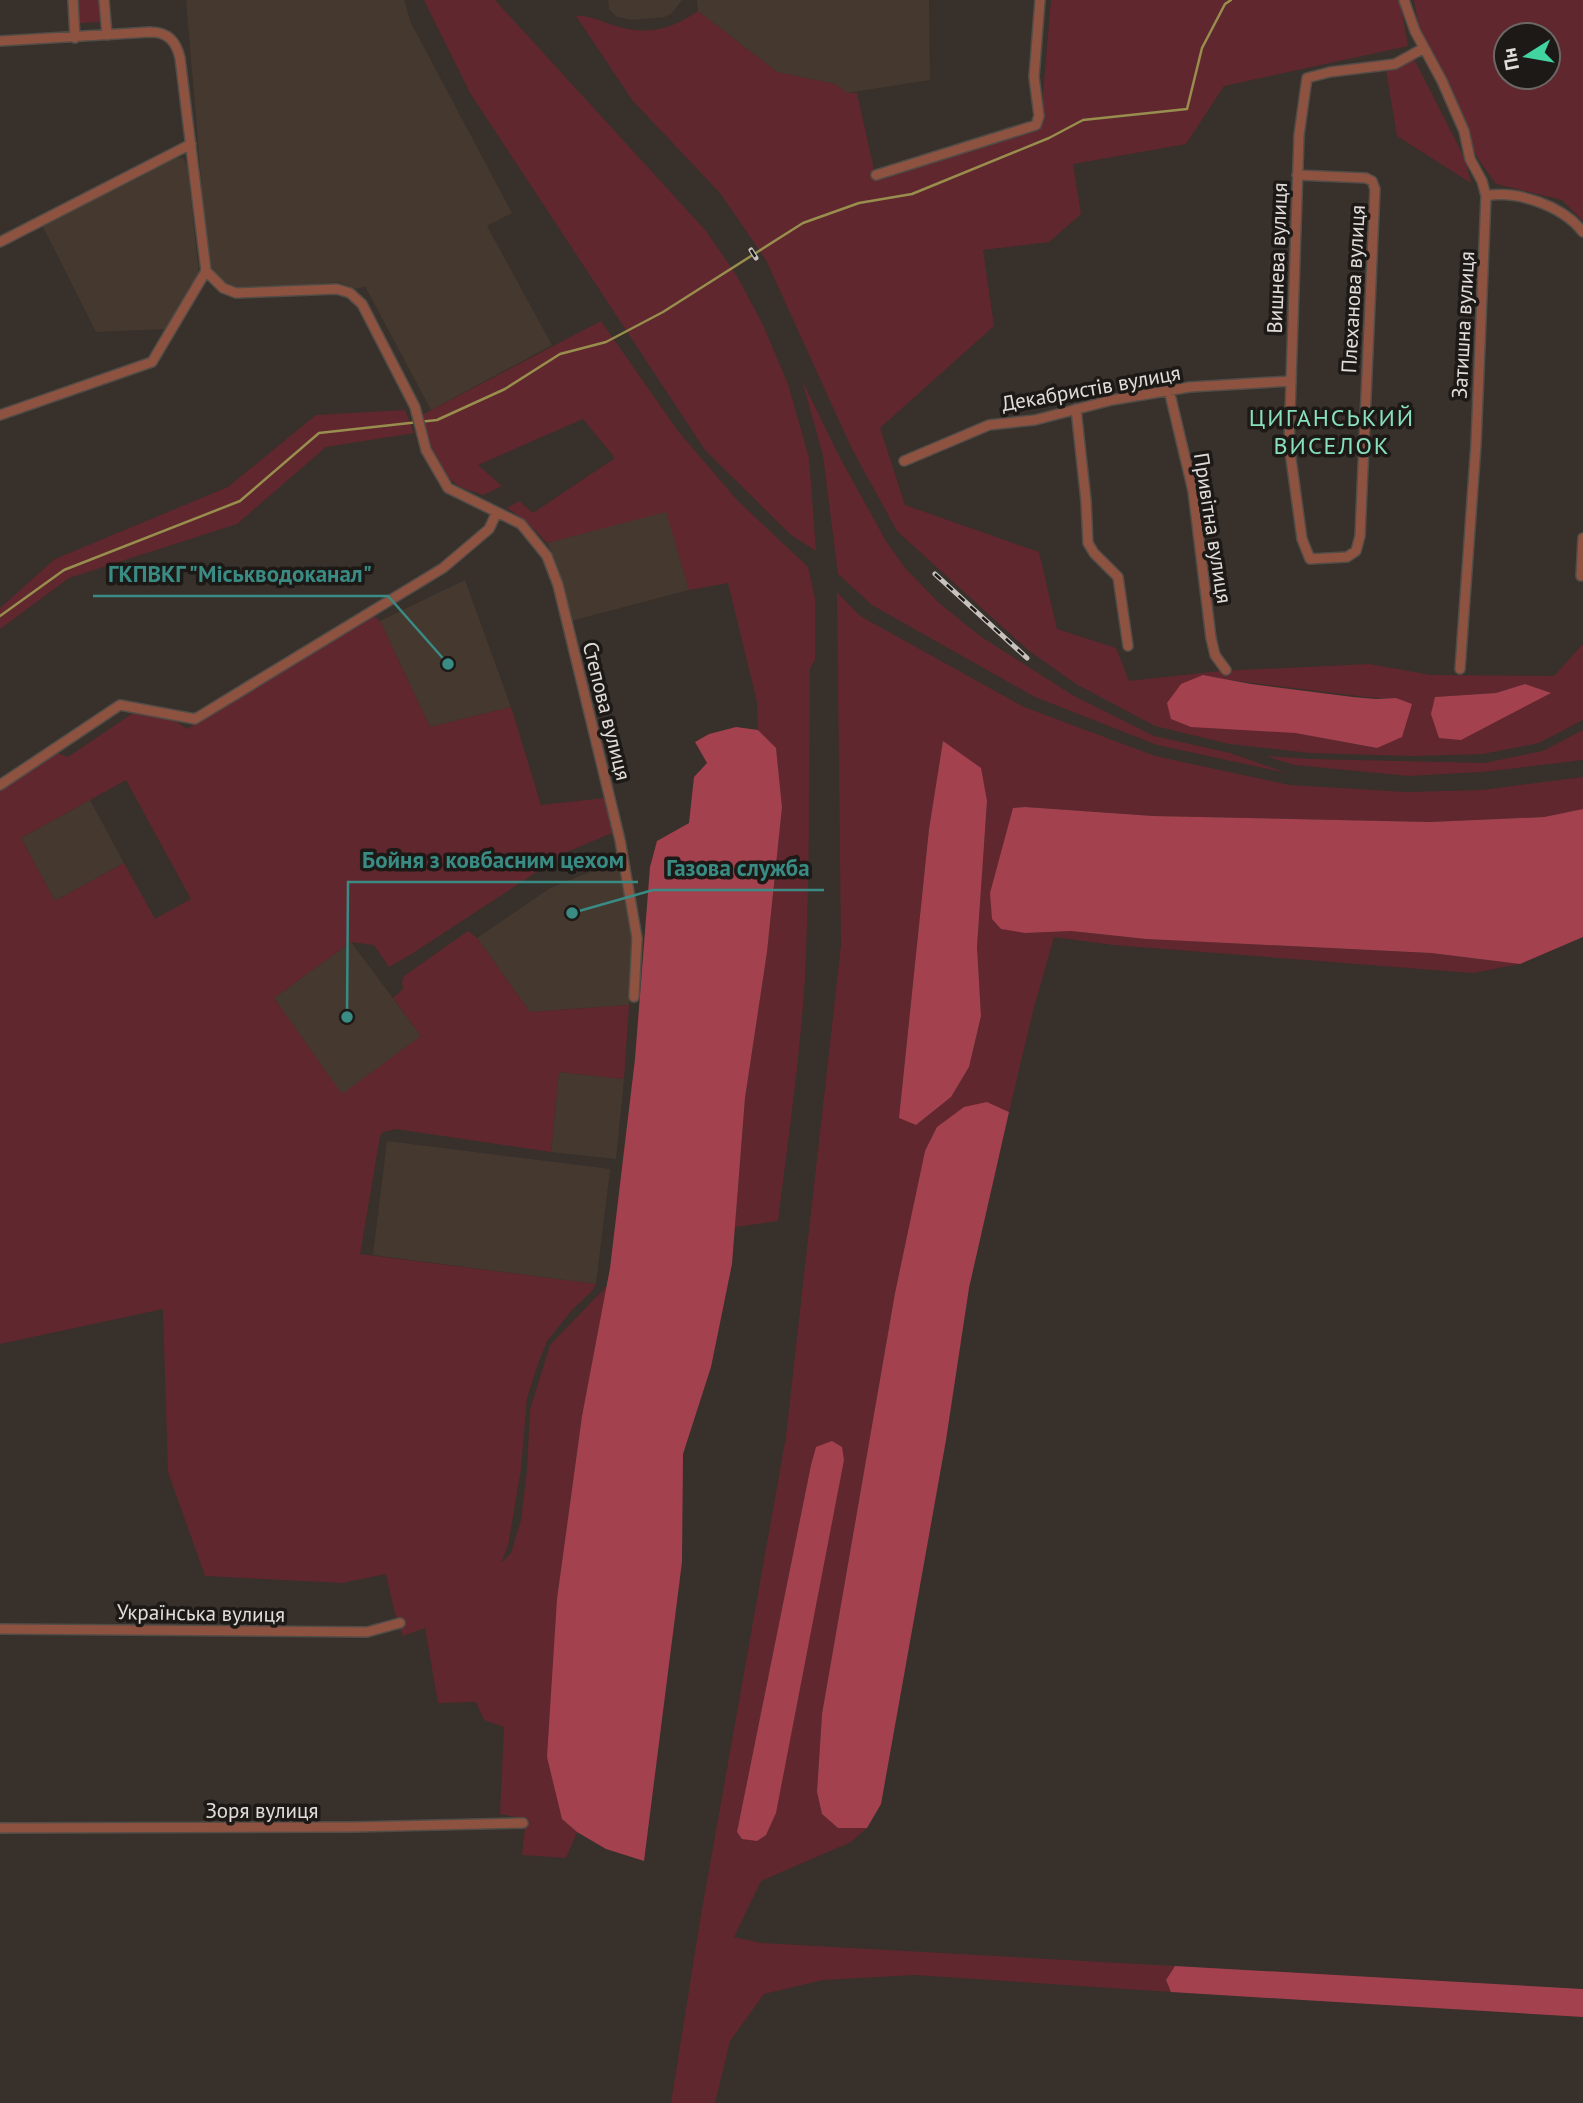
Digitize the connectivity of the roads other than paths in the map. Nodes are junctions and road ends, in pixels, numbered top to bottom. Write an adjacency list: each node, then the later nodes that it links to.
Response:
1 (73, 0): 6 (street)
2 (104, 0): 5 (street)
3 (1040, 0): 11 (street)
4 (1404, 1): 8 (street, Затишна вулиця)
5 (107, 35): 6 (street); 9 (street)
6 (75, 38): 7 (street)
7 (0, 41)
8 (1424, 48): 10 (street, Вишнева вулиця); 12 (street, Затишна вулиця)
9 (191, 144): 14 (street); 15 (street)
10 (1297, 175): 16 (street, Вишнева вулиця); 23 (street, Плеханова вулиця)
11 (876, 176)
12 (1486, 196): 13 (street); 26 (street, Затишна вулиця)
13 (1583, 232)
14 (0, 242)
15 (206, 271): 19 (street); 21 (street, Степова вулиця)
16 (1292, 382): 17 (street, Декабристів вулиця); 23 (street, Вишнева вулиця)
17 (1169, 390): 18 (street, Декабристів вулиця); 27 (street, Привітна вулиця)
18 (1076, 409): 20 (street, Декабристів вулиця); 25 (street)
19 (0, 415)
20 (904, 461)
21 (497, 512): 28 (street); 29 (street, Степова вулиця)
22 (1583, 538): 24 (street)
23 (1310, 559)
24 (1581, 576)
25 (1128, 646)
26 (1460, 669)
27 (1226, 670)
28 (0, 785)
29 (634, 998)
30 (400, 1623): 31 (street, Українська вулиця)
31 (0, 1629)
32 (523, 1823): 33 (street, Зоря вулиця)
33 (0, 1828)

